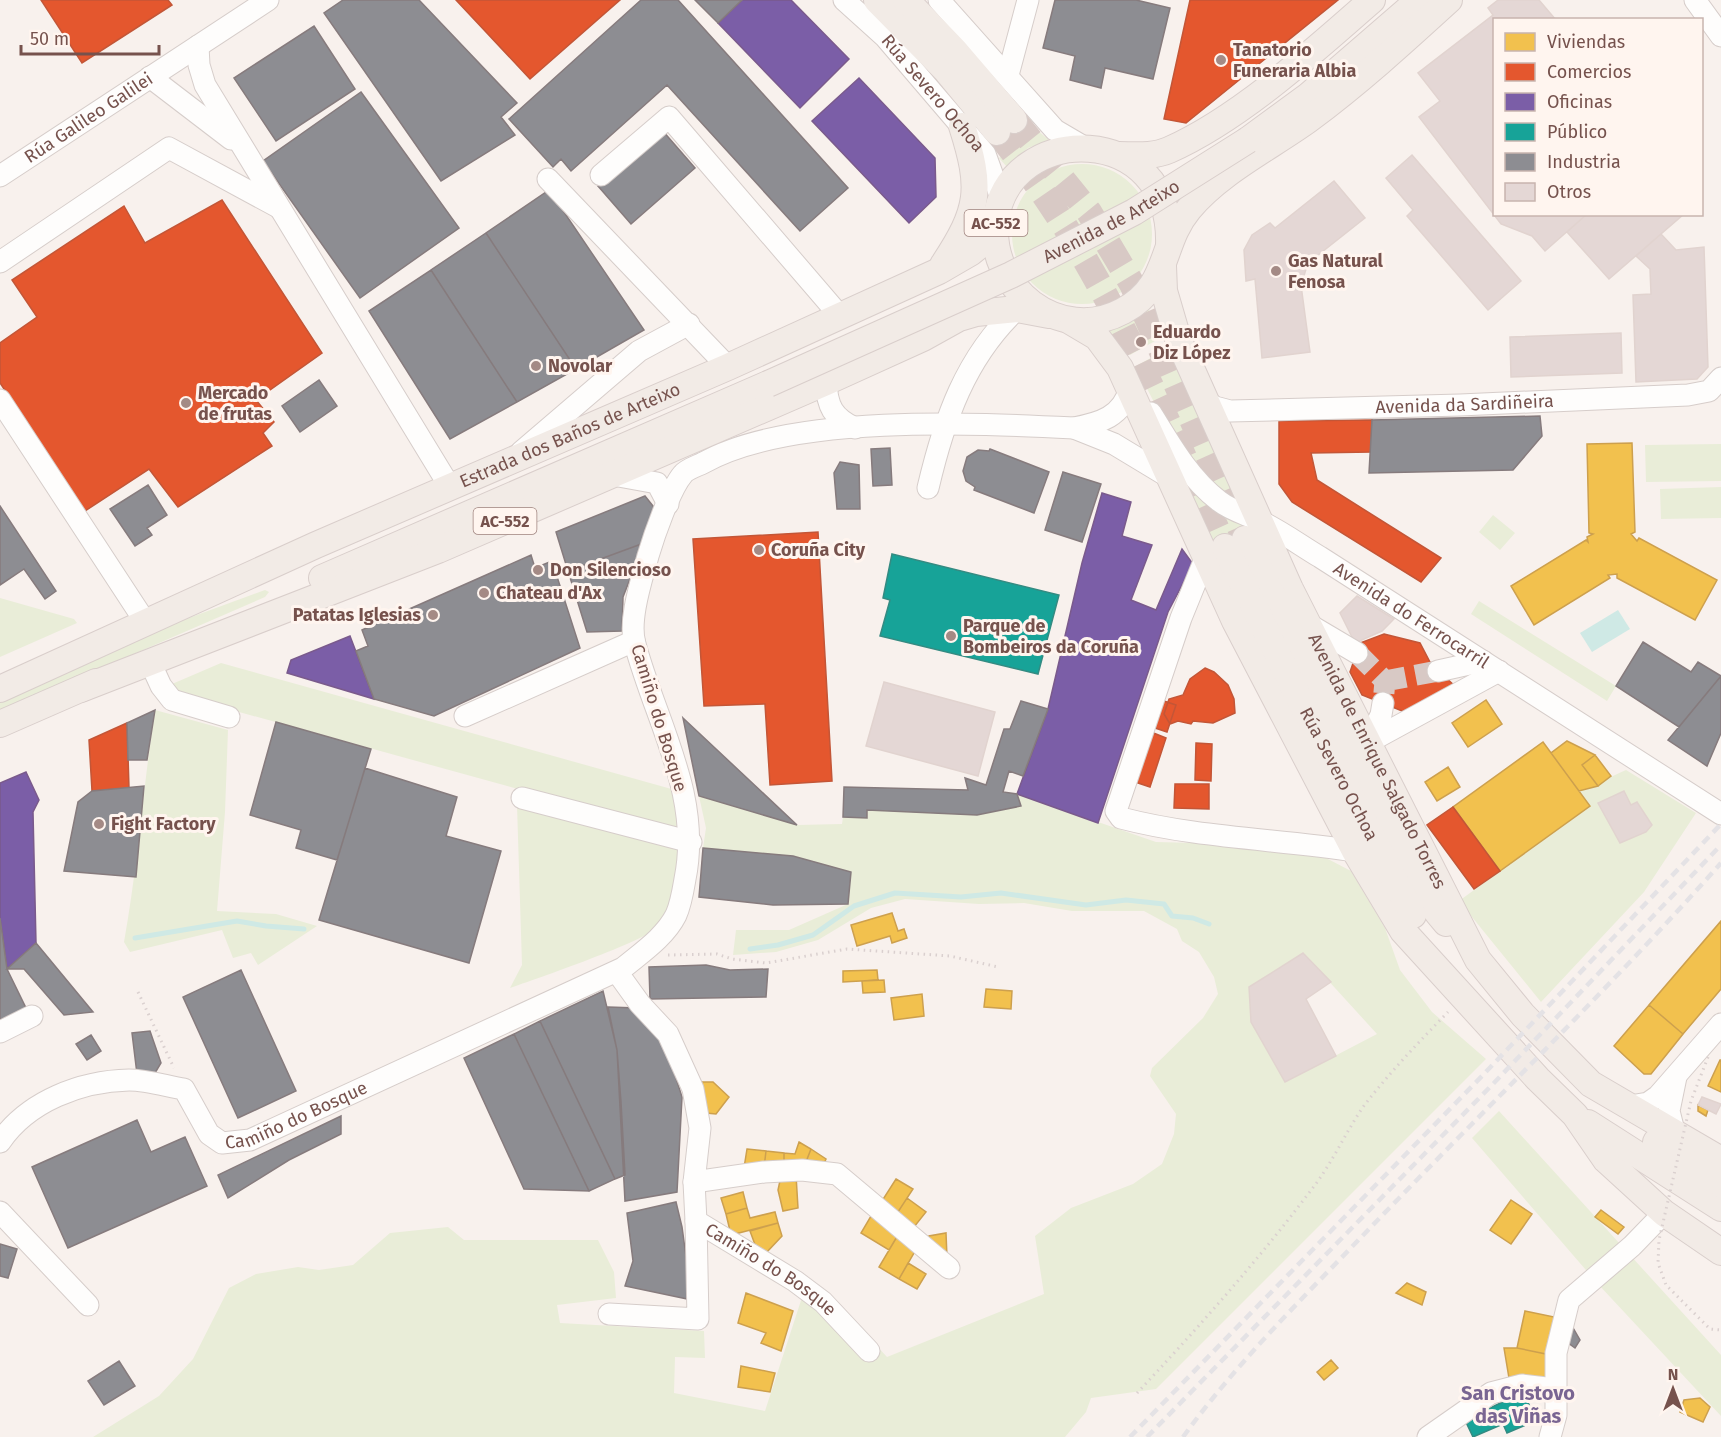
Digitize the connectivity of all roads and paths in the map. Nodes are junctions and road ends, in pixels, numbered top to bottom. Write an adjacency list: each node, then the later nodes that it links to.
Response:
1 (268, 0): 13 (street, Rúa Galileo Galilei)
2 (844, 0): 16 (street, Rúa Severo Ochoa)
3 (876, 0): 4 (main road, Rúa Severo Ochoa)
4 (906, 0)
5 (939, 0): 14 (street)
6 (1028, 0): 14 (street)
7 (1400, 0): 17 (main road, Avenida de Arteixo)
8 (1419, 0): 17 (main road, Avenida de Arteixo)
9 (1449, 0): 17 (main road, Avenida de Arteixo)
10 (1695, 0): 12 (street)
11 (1368, 2): 20 (main road, Avenida de Arteixo)
12 (1721, 36)
13 (198, 46): 15 (street, Rúa Galileo Galilei); 18 (street)
14 (1008, 75): 19 (street)
15 (150, 77): 18 (street); 22 (street, Rúa Galileo Galilei)
16 (962, 126): 24 (street, Rúa Severo Ochoa); 29 (main road)
17 (1246, 144): 27 (main road, Avenida de Arteixo); 36 (main road, Avenida de Arteixo / AC-552, bridge); 41 (main road)
18 (241, 146): 25 (street)
19 (1084, 147): 20 (main road, AC-552); 24 (main road, AC-552)
20 (1119, 155): 27 (main road, AC-552)
21 (601, 175): 30 (street)
22 (0, 176)
23 (548, 179): 33 (street)
24 (1002, 201): 26 (main road, AC-552)
25 (278, 207): 28 (street); 49 (street)
26 (995, 233): 29 (main road, Estrada dos Baños de Arteixo / AC-552); 32 (main road, AC-552)
27 (1166, 256): 32 (main road); 41 (main road, Avenida de Enrique Salgado Torres)
28 (0, 262)
29 (939, 271): 30 (main road, Estrada dos Baños de Arteixo / AC-552)
30 (840, 316): 35 (main road, Estrada dos Baños de Arteixo / AC-552)
31 (1009, 316): 32 (main road); 34 (main road, Avenida de Enrique Salgado Torres); 38 (main road, Avenida de Enrique Salgado Torres); 42 (street)
32 (1059, 318): 38 (main road, Avenida de Enrique Salgado Torres)
33 (688, 324): 35 (street); 46 (street)
34 (923, 338): 37 (main road, Estrada dos Baños de Arteixo / AC-552)
35 (728, 367): 46 (main road, Estrada dos Baños de Arteixo / AC-552)
36 (765, 378): 54 (main road, Estrada dos Baños de Arteixo / AC-552); 61 (main road, Estrada dos Baños de Arteixo / AC-552)
37 (826, 388): 43 (street); 45 (street); 47 (main road, Estrada dos Baños de Arteixo / AC-552)
38 (1130, 388): 44 (street); 48 (main road, Avenida de Enrique Salgado Torres); 52 (street, Avenida do Ferrocarril)
39 (1717, 390): 41 (street, Avenida da Sardiñeira)
40 (0, 400): 54 (street)
41 (1206, 401): 52 (main road, Avenida de Enrique Salgado Torres)
42 (944, 425): 43 (street); 44 (street); 50 (street)
43 (855, 428): 45 (street)
44 (1074, 428): 48 (street)
45 (799, 435): 51 (street, Camiño do Bosque)
46 (514, 459): 49 (main road, Estrada dos Baños de Arteixo / AC-552)
47 (613, 475): 51 (street); 57 (main road, Estrada dos Baños de Arteixo / AC-552)
48 (1167, 476): 52 (main road, Avenida de Enrique Salgado Torres)
49 (450, 487): 54 (main road, Estrada dos Baños de Arteixo / AC-552)
50 (928, 488)
51 (668, 504): 55 (street, Camiño do Bosque)
52 (1234, 541): 53 (main road, Avenida de Enrique Salgado Torres); 58 (street, Avenida do Ferrocarril); 70 (main road, Avenida de Enrique Salgado Torres); 70 (street); 72 (main road, Rúa Severo Ochoa); 76 (main road, Rúa Severo Ochoa)
53 (1308, 624): 56 (street); 66 (main road, Avenida de Enrique Salgado Torres)
54 (143, 625): 60 (main road, Estrada dos Baños de Arteixo / AC-552)
55 (634, 641): 63 (street); 69 (street, Camiño do Bosque)
56 (1357, 652)
57 (150, 662): 61 (main road, Estrada dos Baños de Arteixo / AC-552); 64 (street)
58 (1491, 666): 59 (street); 66 (street); 68 (street, Avenida do Ferrocarril)
59 (1438, 671)
60 (0, 689)
61 (81, 689): 65 (main road, Estrada dos Baños de Arteixo / AC-552)
62 (1383, 703): 66 (street)
63 (465, 716)
64 (229, 717)
65 (0, 724)
66 (1367, 743): 72 (main road, Avenida de Enrique Salgado Torres)
67 (522, 798): 69 (street)
68 (1721, 814)
69 (691, 842): 71 (street, Camiño do Bosque)
70 (1355, 851): 76 (main road, Avenida de Enrique Salgado Torres)
71 (638, 956): 73 (path); 74 (street, Camiño do Bosque)
72 (1478, 960): 81 (main road, Avenida de Enrique Salgado Torres)
73 (998, 967)
74 (617, 972): 82 (street, Camiño do Bosque); 88 (street, Camiño do Bosque)
75 (138, 993): 82 (path)
76 (1464, 996): 84 (main road, Avenida de Enrique Salgado Torres); 101 (path)
77 (32, 1016): 78 (street)
78 (0, 1032)
79 (1716, 1040): 80 (street); 98 (path, bridge)
80 (1677, 1074): 83 (street); 85 (street)
81 (1591, 1084): 83 (main road, Avenida de Enrique Salgado Torres); 89 (main road)
82 (184, 1089): 86 (street)
83 (1630, 1106): 85 (main road, Avenida de Enrique Salgado Torres)
84 (1575, 1115): 90 (main road); 92 (main road, Avenida de Enrique Salgado Torres)
85 (1675, 1135): 87 (main road, Avenida de Enrique Salgado Torres)
86 (0, 1142)
87 (1721, 1160)
88 (694, 1182): 93 (street, Camiño do Bosque); 95 (street)
89 (1721, 1184)
90 (1721, 1208)
91 (0, 1212): 96 (street)
92 (1664, 1213): 94 (main road, Avenida de Enrique Salgado Torres); 100 (street)
93 (696, 1221): 97 (street); 99 (street, Camiño do Bosque)
94 (1721, 1252)
95 (949, 1268)
96 (88, 1305)
97 (609, 1314)
98 (1721, 1330)
99 (869, 1351)
100 (1555, 1389): 102 (street); 103 (street)
101 (1137, 1393)
102 (1428, 1437)
103 (1550, 1437)

